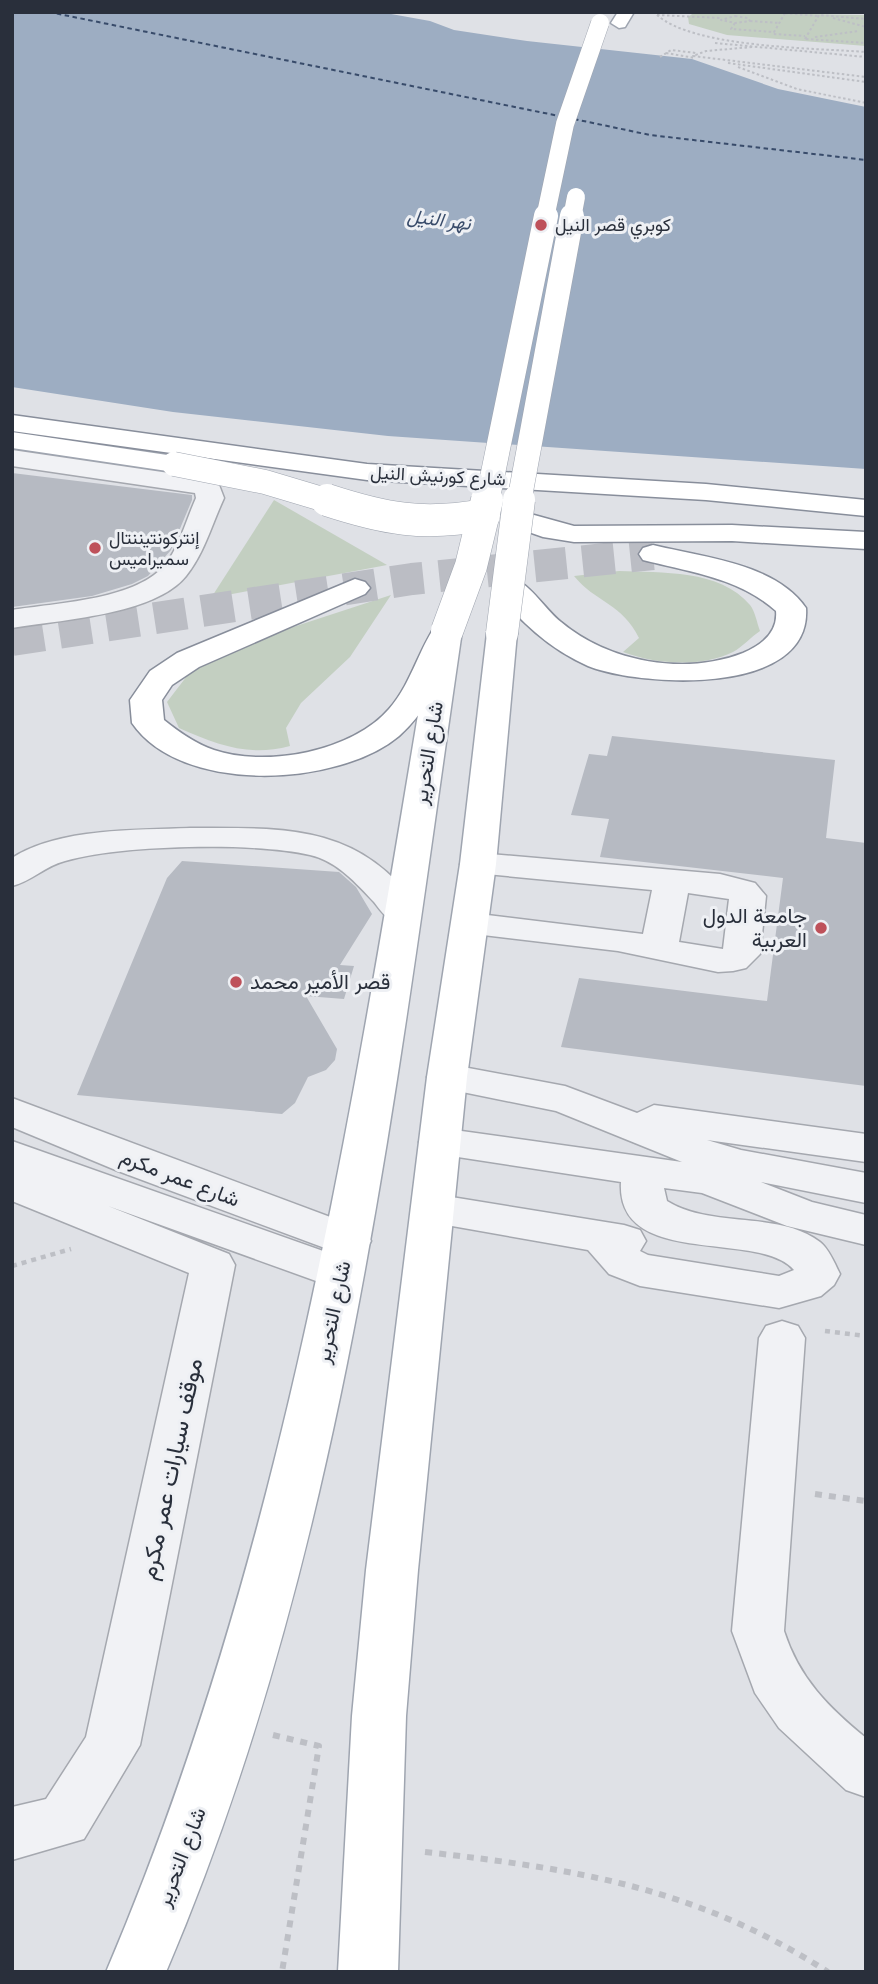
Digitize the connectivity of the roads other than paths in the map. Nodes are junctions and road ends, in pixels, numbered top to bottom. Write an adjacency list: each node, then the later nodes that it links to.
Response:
1 (614, 17): 2 (main road); 8 (main road, bridge)
2 (593, 112)
3 (580, 176): 9 (main road, bridge)
4 (12, 423): 7 (main road, شارع كورنيش النيل)
5 (12, 440): 8 (main road, bridge)
6 (12, 458): 14 (street)
7 (866, 509)
8 (484, 515): 15 (main road, bridge)
9 (516, 519): 10 (main road); 12 (main road, bridge)
10 (866, 541)
11 (866, 565): 12 (main road)
12 (509, 587): 16 (main road, bridge)
13 (355, 588): 15 (main road)
14 (12, 619)
15 (447, 631): 19 (main road, شارع التحرير)
16 (478, 864): 18 (street); 20 (main road)
17 (12, 875): 19 (street)
18 (672, 881): 21 (street); 21 (street)
19 (402, 910): 33 (main road, شارع التحرير)
20 (471, 924): 21 (street); 22 (main road)
21 (659, 950)
22 (447, 1077): 24 (street); 25 (main road)
23 (12, 1111): 33 (street, شارع عمر مكرم)
24 (600, 1111): 26 (street); 30 (street)
25 (440, 1142): 28 (street); 31 (main road)
26 (866, 1148)
27 (12, 1155): 33 (street)
28 (643, 1170): 31 (street); 32 (street)
29 (12, 1184): 36 (street, موقف سيارات عمر مكرم)
30 (866, 1188)
31 (433, 1209): 38 (main road)
32 (866, 1230)
33 (345, 1258): 37 (main road, شارع التحرير)
34 (782, 1338): 35 (street)
35 (866, 1772)
36 (12, 1834)
37 (136, 1972)
38 (368, 1972)

